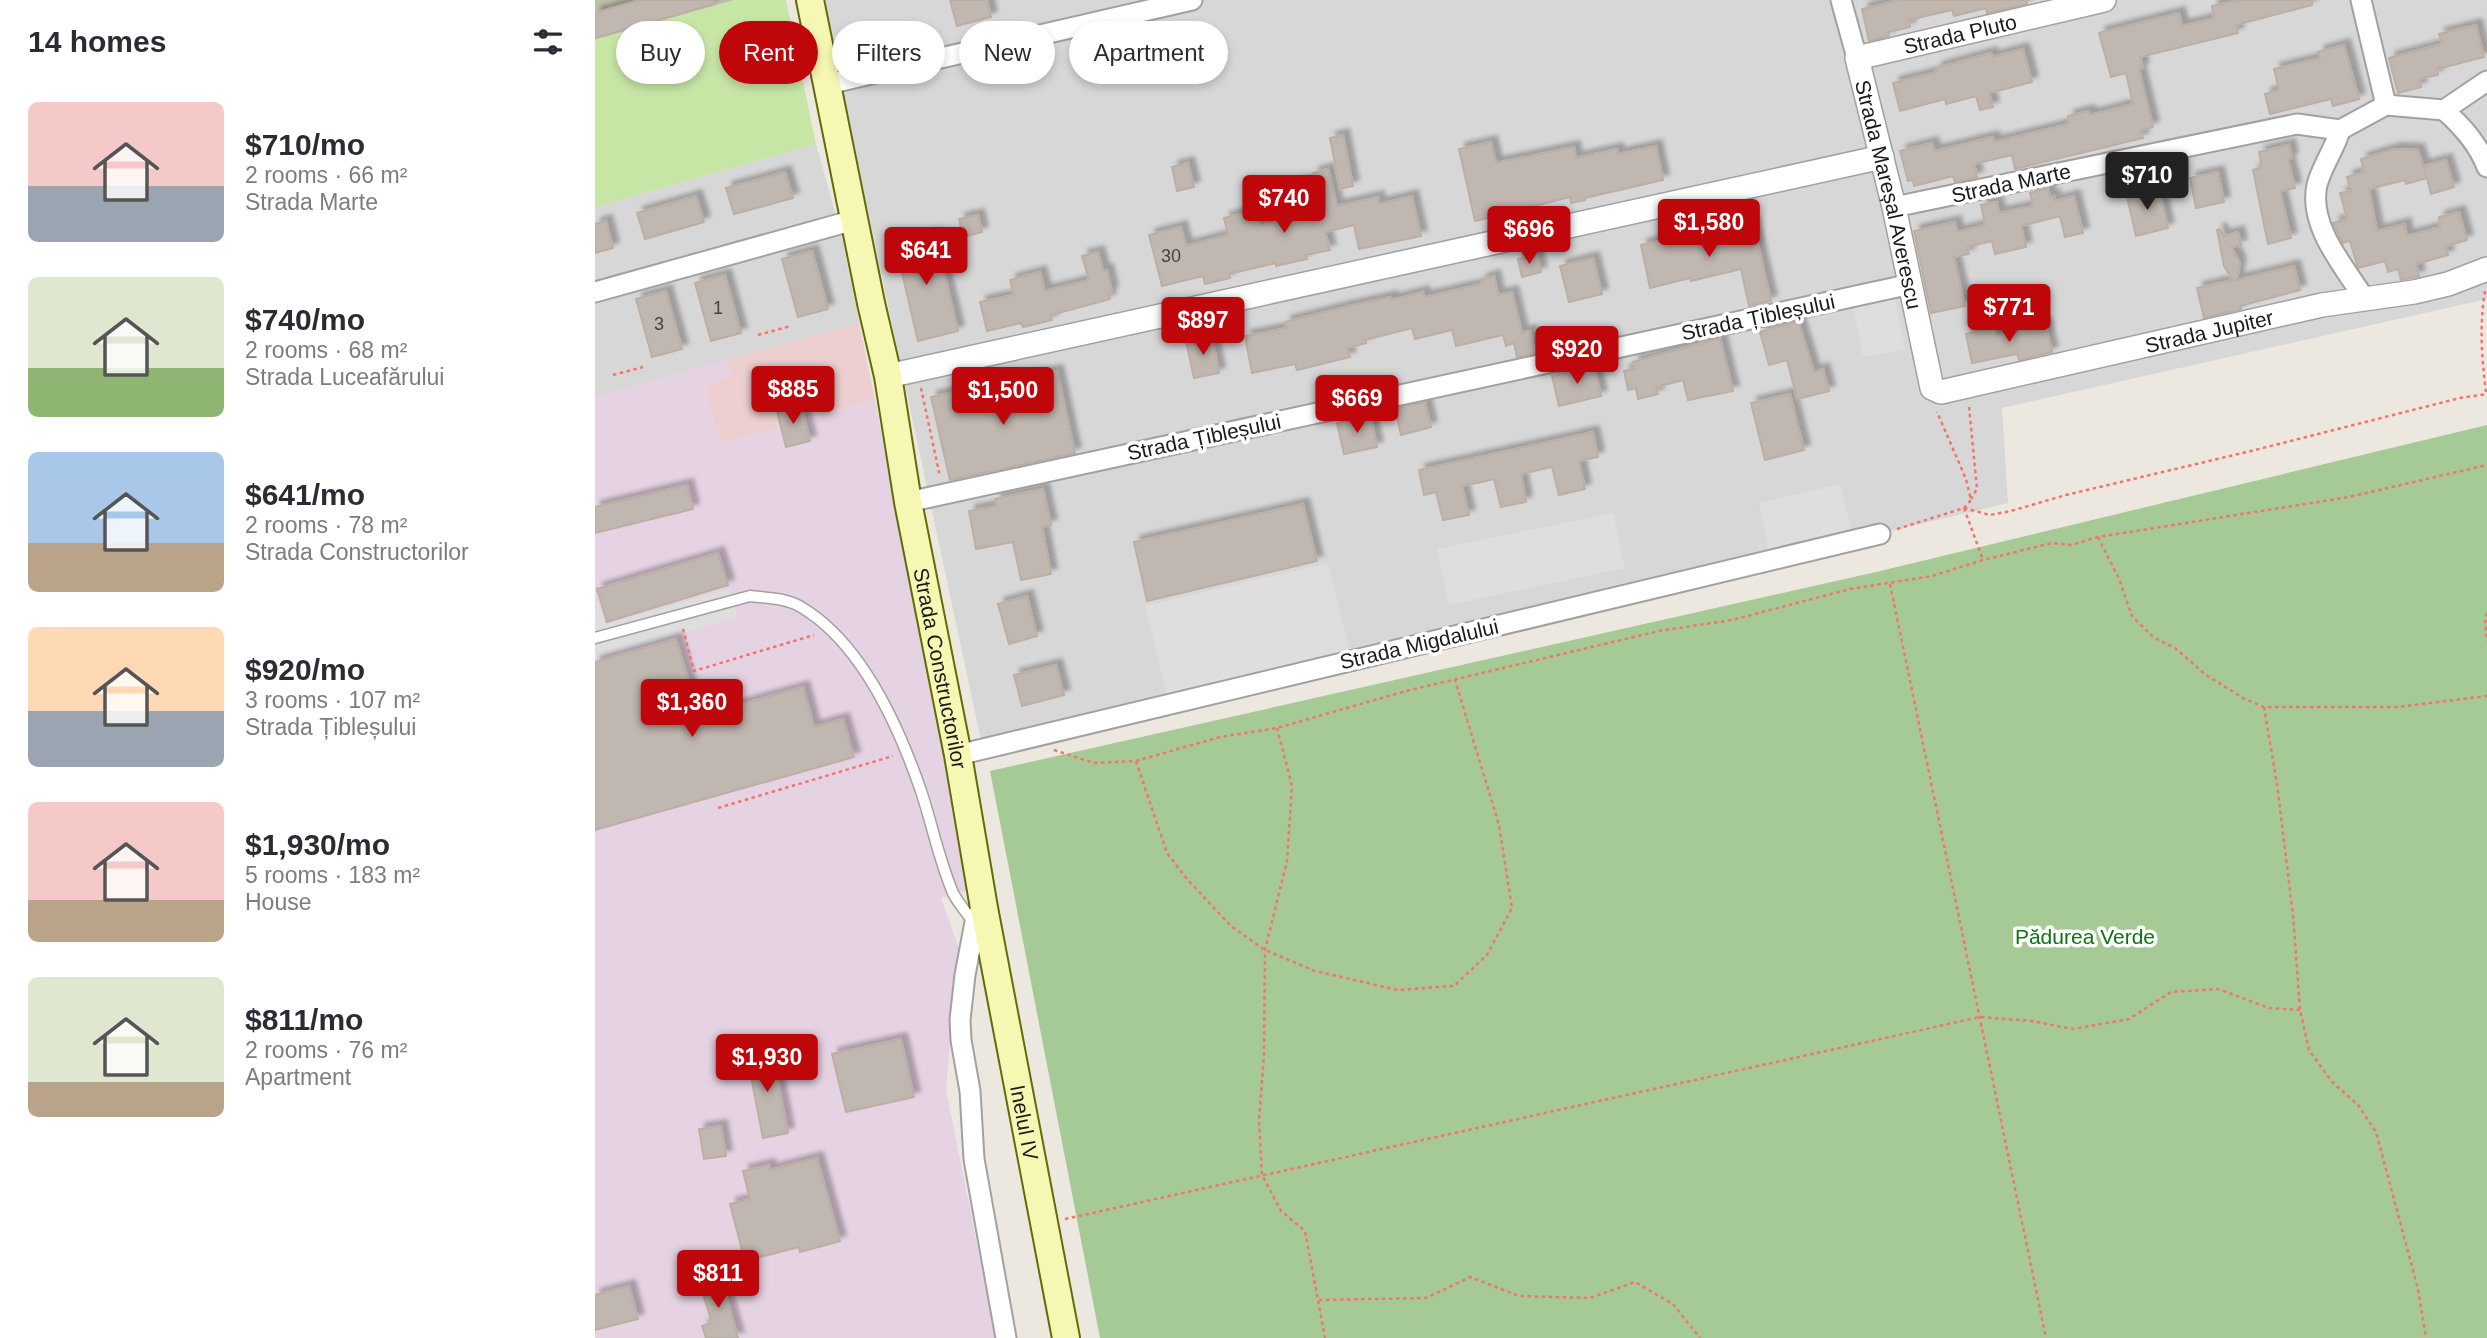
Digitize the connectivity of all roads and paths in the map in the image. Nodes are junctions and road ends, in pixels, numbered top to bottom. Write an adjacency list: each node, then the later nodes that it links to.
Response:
1 (810, 0): 8 (main road, Strada Constructorilor)
2 (1192, 0): 8 (street)
3 (1841, 0): 6 (street, Strada Mareșal Averescu)
4 (2104, 0): 6 (street, Strada Pluto)
5 (2361, 0): 9 (street)
6 (1857, 58): 12 (street, Strada Mareșal Averescu)
7 (2487, 80): 10 (street)
8 (828, 84): 15 (main road, Strada Constructorilor)
9 (2386, 105): 10 (street); 11 (street)
10 (2444, 110): 13 (street)
11 (2340, 130): 14 (street, Strada Marte); 19 (street)
12 (1882, 157): 14 (street, Strada Mareșal Averescu); 23 (street)
13 (2487, 167)
14 (1894, 207): 17 (street, Strada Mareșal Averescu)
15 (854, 220): 18 (street); 25 (main road, Strada Constructorilor)
16 (2486, 279): 19 (street, Strada Jupiter); 28 (path)
17 (1911, 284): 27 (street, Strada Mareșal Averescu); 30 (street, Strada Țibleșului)
18 (595, 292)
19 (2364, 298): 26 (street, Strada Jupiter)
20 (791, 326): 21 (path)
21 (758, 335)
22 (643, 367): 24 (path)
23 (916, 369): 25 (street); 30 (path)
24 (613, 375)
25 (888, 376): 32 (main road, Strada Constructorilor)
26 (1967, 386): 27 (street, Strada Jupiter); 31 (path)
27 (1932, 388): 31 (path)
28 (2487, 394): 33 (path)
29 (2487, 465): 35 (path)
30 (944, 494): 32 (street, Strada Țibleșului)
31 (1971, 500): 33 (path)
32 (908, 502): 49 (main road, Strada Constructorilor)
33 (1964, 508): 34 (path); 36 (path)
34 (1880, 534): 47 (street, Strada Migdalului)
35 (2098, 537): 36 (path); 45 (path)
36 (1983, 560): 37 (path)
37 (1890, 584): 43 (path); 55 (path)
38 (2487, 613): 42 (path)
39 (679, 615): 40 (lane); 40 (path); 41 (lane)
40 (831, 630): 48 (lane)
41 (595, 638)
42 (2487, 641)
43 (1455, 680): 46 (path); 53 (path)
44 (2487, 696): 45 (path)
45 (2264, 707): 54 (path)
46 (1277, 728): 50 (path); 53 (path)
47 (1025, 738): 49 (street, Strada Migdalului); 50 (path)
48 (905, 752): 51 (path); 52 (lane)
49 (958, 755): 52 (main road, Strada Constructorilor)
50 (1136, 761): 53 (path)
51 (718, 807)
52 (979, 915): 59 (street, Strada Constructorilor); 60 (main road, Inelul IV)
53 (1265, 950): 56 (path)
54 (2300, 1010): 55 (path); 64 (path)
55 (1980, 1017): 56 (path); 63 (path)
56 (1262, 1175): 57 (path); 58 (path)
57 (1060, 1220)
58 (1319, 1300): 61 (path); 62 (path)
59 (1006, 1338)
60 (1066, 1338)
61 (1325, 1338)
62 (1700, 1338)
63 (2046, 1338)
64 (2426, 1338)

